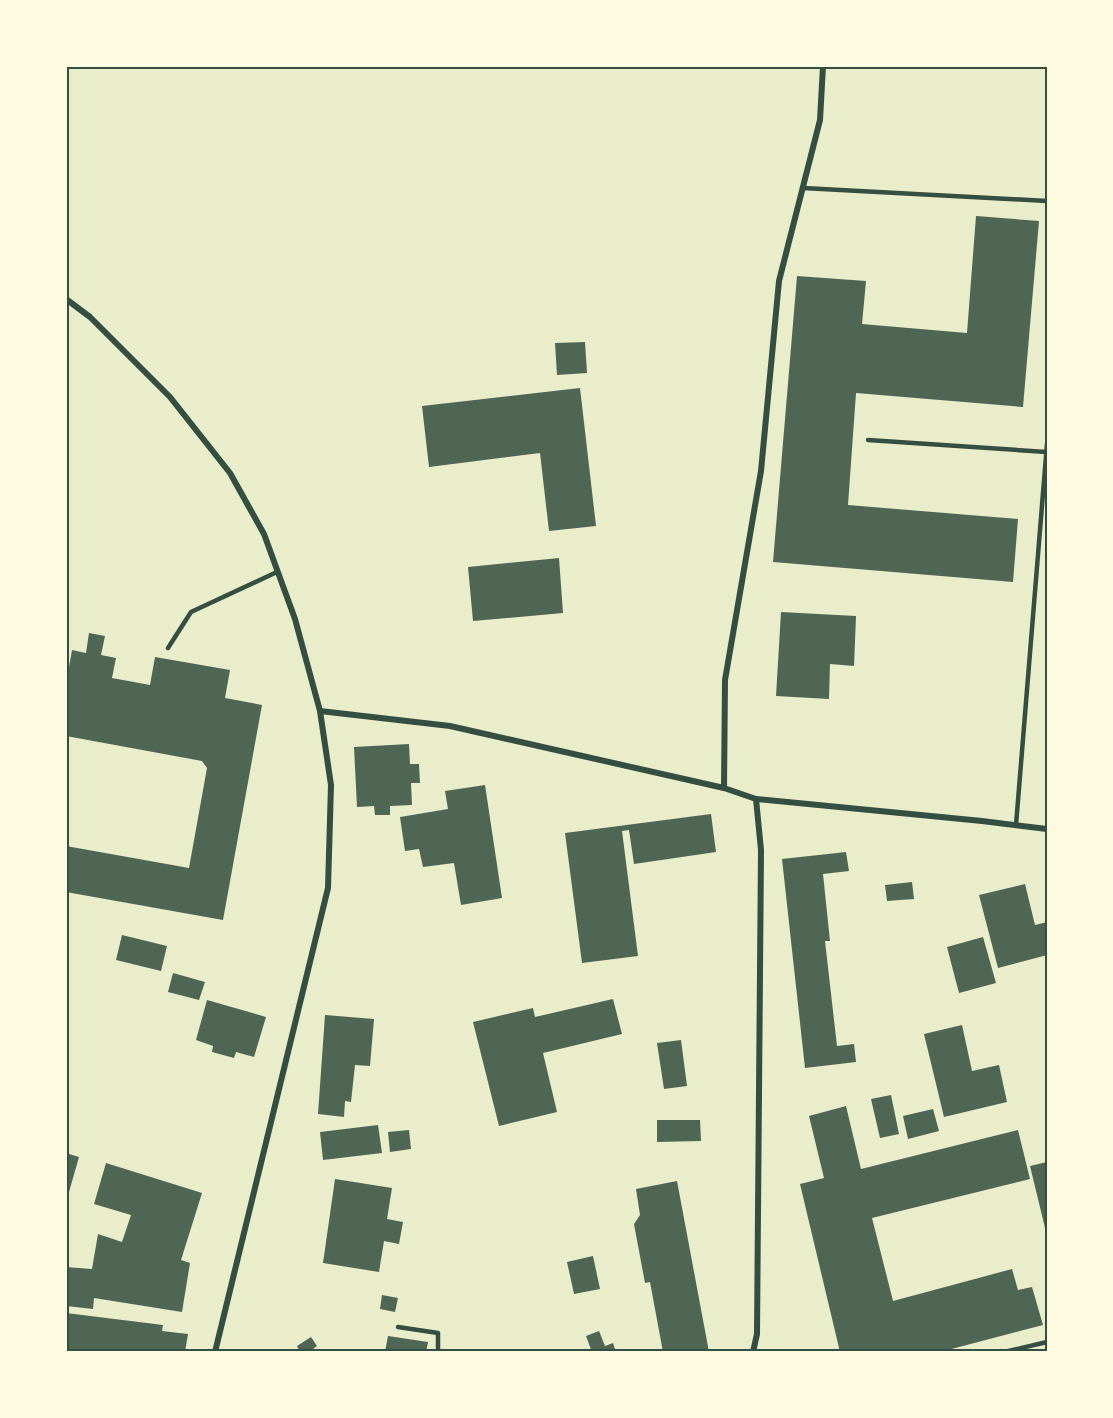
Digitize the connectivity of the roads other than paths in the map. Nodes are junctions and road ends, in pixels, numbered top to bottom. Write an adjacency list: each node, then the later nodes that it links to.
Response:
1 (823, 66): 2 (street)
2 (803, 188): 3 (lane); 11 (street)
3 (1047, 201)
4 (66, 299): 8 (street)
5 (868, 440): 7 (lane)
6 (1047, 444): 7 (lane)
7 (1046, 452): 13 (lane)
8 (277, 572): 9 (lane); 10 (street)
9 (168, 648)
10 (320, 711): 11 (street); 17 (street)
11 (724, 788): 12 (street)
12 (756, 799): 13 (street); 19 (street)
13 (1016, 825): 14 (street)
14 (1047, 829)
15 (398, 1327): 18 (lane)
16 (1047, 1342): 20 (lane)
17 (215, 1352)
18 (438, 1352)
19 (753, 1352)
20 (1004, 1352)

